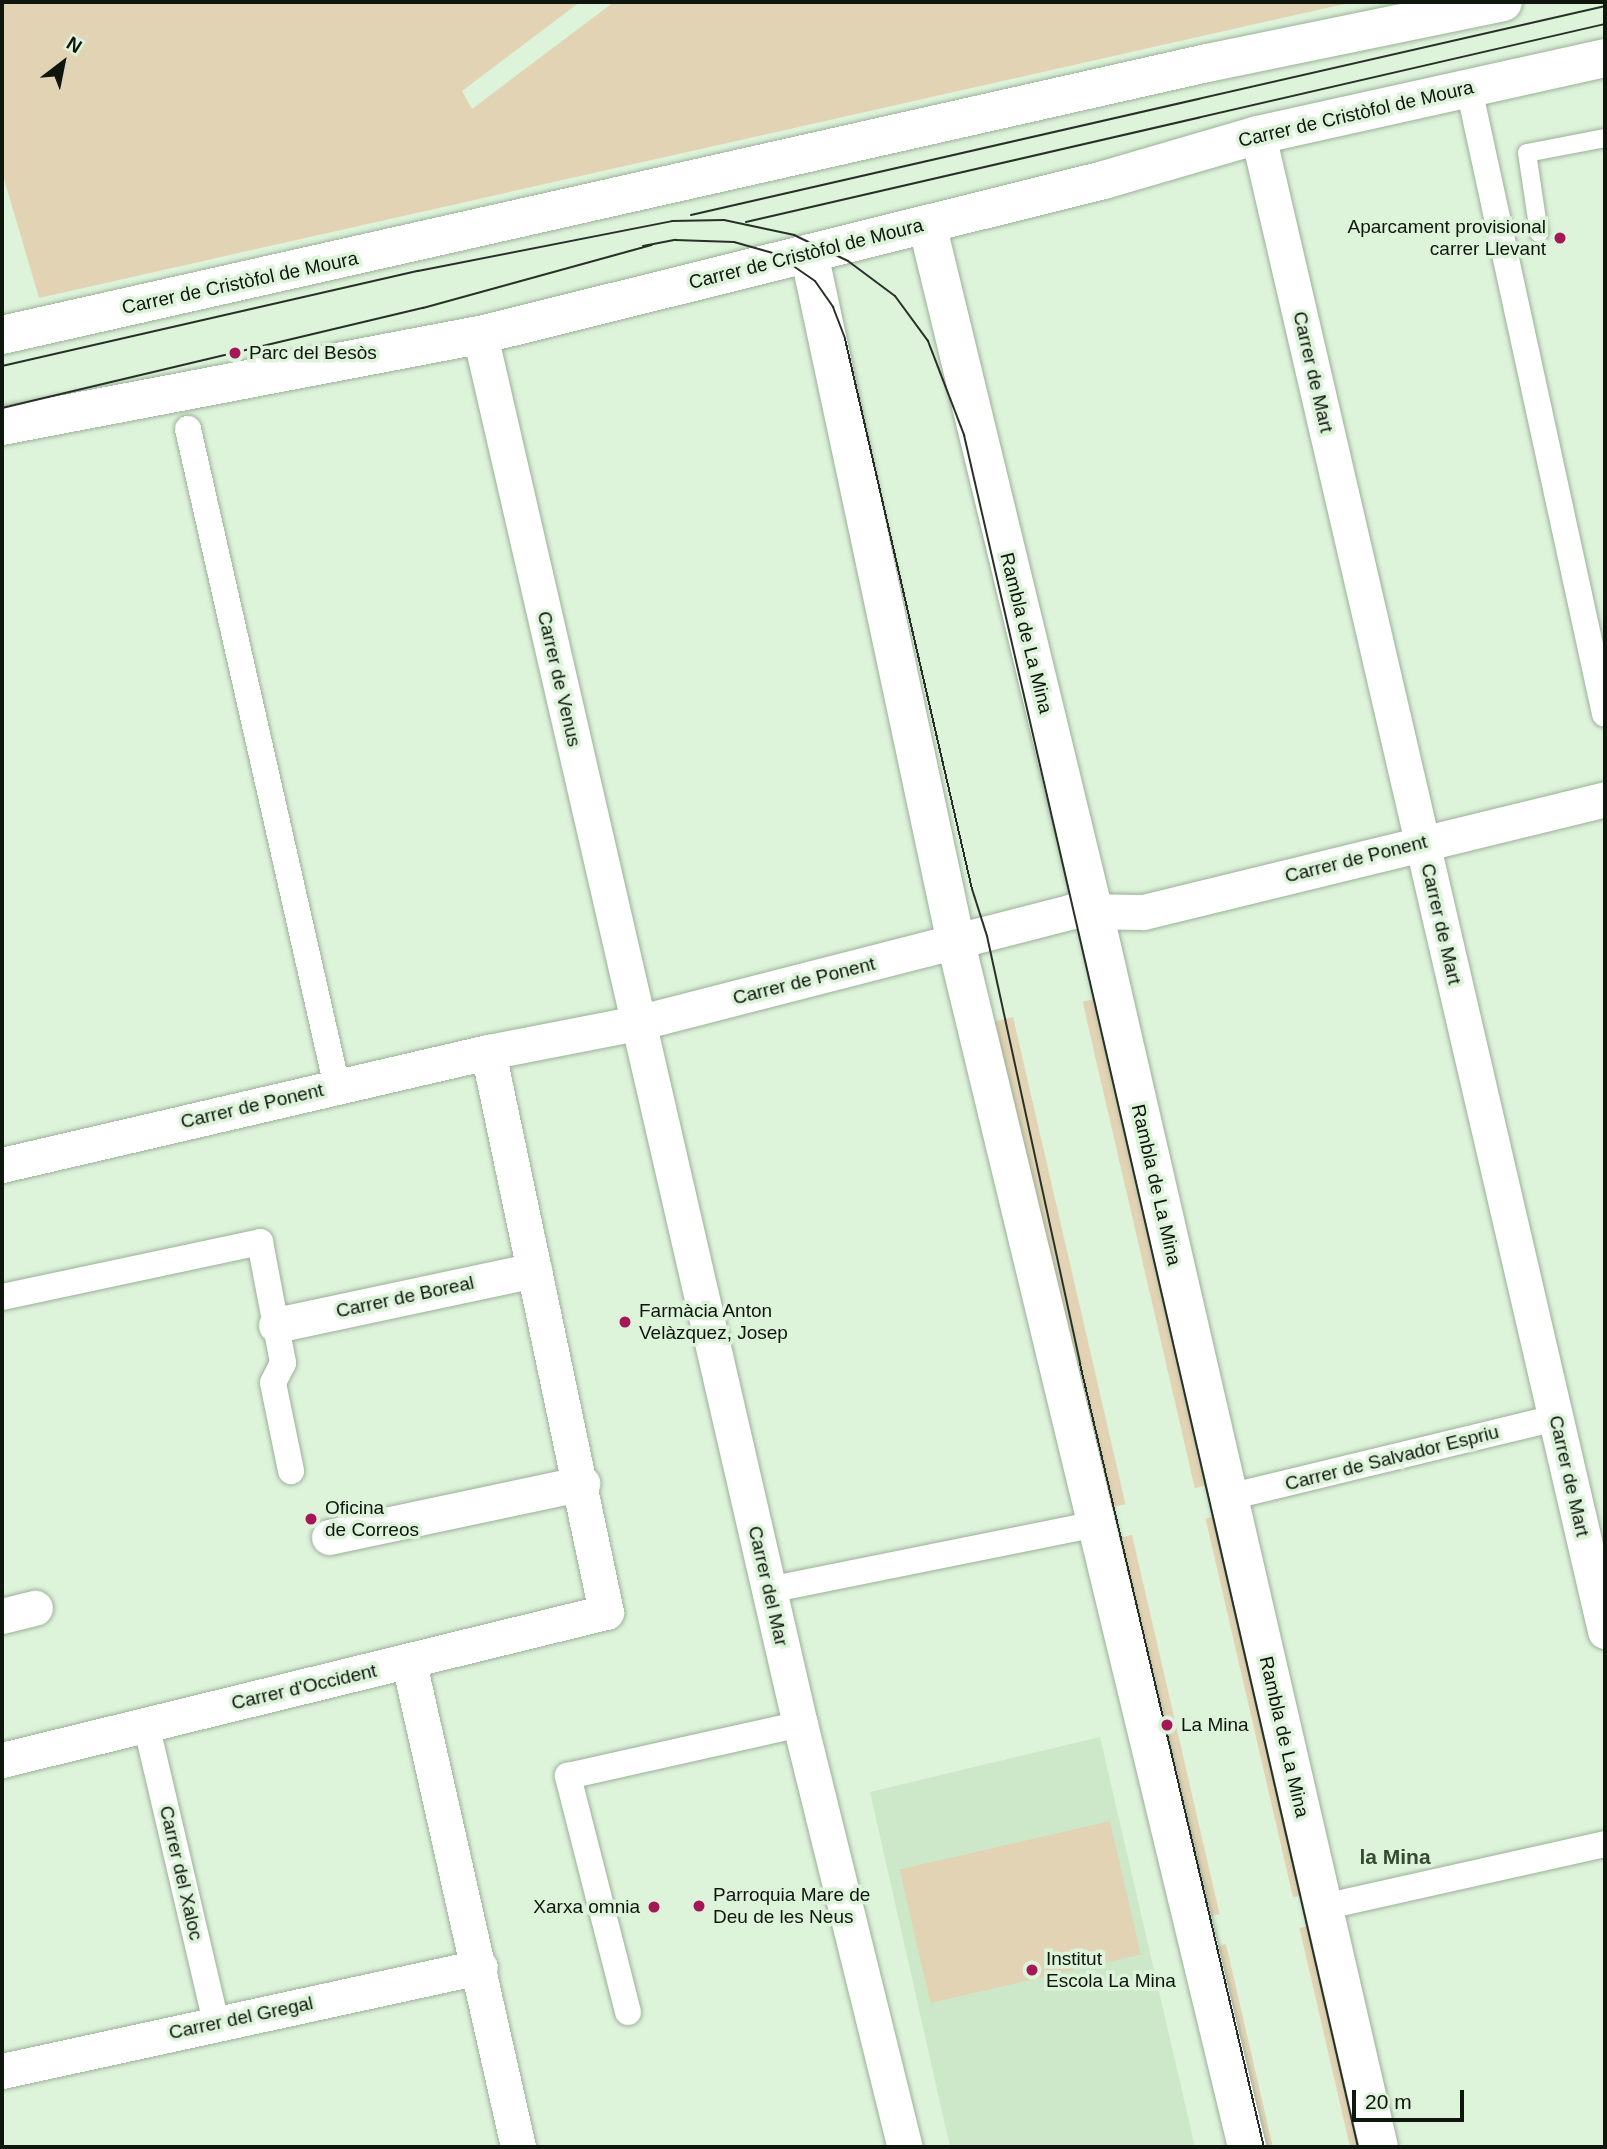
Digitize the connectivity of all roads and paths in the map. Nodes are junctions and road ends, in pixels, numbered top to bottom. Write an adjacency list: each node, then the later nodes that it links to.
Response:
1 (1503, 2): 9 (street, Carrer de Cristòfol de Moura)
2 (1605, 58): 4 (street, Carrer de Cristòfol de Moura)
3 (1473, 107): 13 (street)
4 (1258, 135): 6 (street, Carrer de Cristòfol de Moura); 15 (street, Carrer de Mart)
5 (1605, 138): 7 (lane)
6 (927, 224): 8 (street, Carrer de Cristòfol de Moura); 16 (street, Rambla de La Mina)
7 (1539, 233)
8 (809, 253): 10 (street, Carrer de Cristòfol de Moura); 17 (street)
9 (2, 335)
10 (480, 335): 11 (street, Carrer de Cristòfol de Moura); 18 (street, Carrer de Venus)
11 (2, 426)
12 (188, 429): 20 (street)
13 (1605, 714)
14 (1605, 799): 15 (street, Carrer de Ponent)
15 (1422, 842): 16 (street, Carrer de Ponent); 25 (street, Carrer de Mart)
16 (1094, 912): 17 (street, Carrer de Ponent); 28 (street, Rambla de La Mina)
17 (956, 943): 18 (street, Carrer de Ponent); 29 (street)
18 (637, 1023): 19 (street, Carrer de Ponent); 31 (street, Carrer del Mar)
19 (488, 1052): 20 (street, Carrer de Ponent); 22 (street)
20 (337, 1087): 21 (street, Carrer de Ponent)
21 (2, 1165)
22 (534, 1270): 24 (street, Carrer de Boreal); 27 (street)
23 (2, 1297): 24 (street)
24 (276, 1325): 26 (street)
25 (1556, 1418): 28 (street, Carrer de Salvador Espriu); 32 (street, Carrer de Mart)
26 (292, 1471)
27 (582, 1483): 30 (street); 33 (street, Carrer d'Occident)
28 (1228, 1497): 46 (street, Rambla de La Mina)
29 (1097, 1524): 31 (street); 45 (street)
30 (329, 1537)
31 (769, 1590): 35 (street, Carrer del Mar)
32 (1605, 1631)
33 (409, 1663): 34 (street, Carrer d'Occident); 39 (street)
34 (146, 1724): 36 (street, Carrer d'Occident); 41 (street, Carrer del Xaloc)
35 (800, 1724): 40 (street); 44 (street, Carrer del Mar)
36 (2, 1760)
37 (1605, 1844): 38 (street)
38 (1332, 1905)
39 (480, 1967): 41 (street, Carrer del Gregal); 43 (street)
40 (628, 2012)
41 (216, 2023): 42 (street, Carrer del Gregal)
42 (2, 2071)
43 (518, 2147)
44 (905, 2147)
45 (1247, 2147)
46 (1379, 2147)

